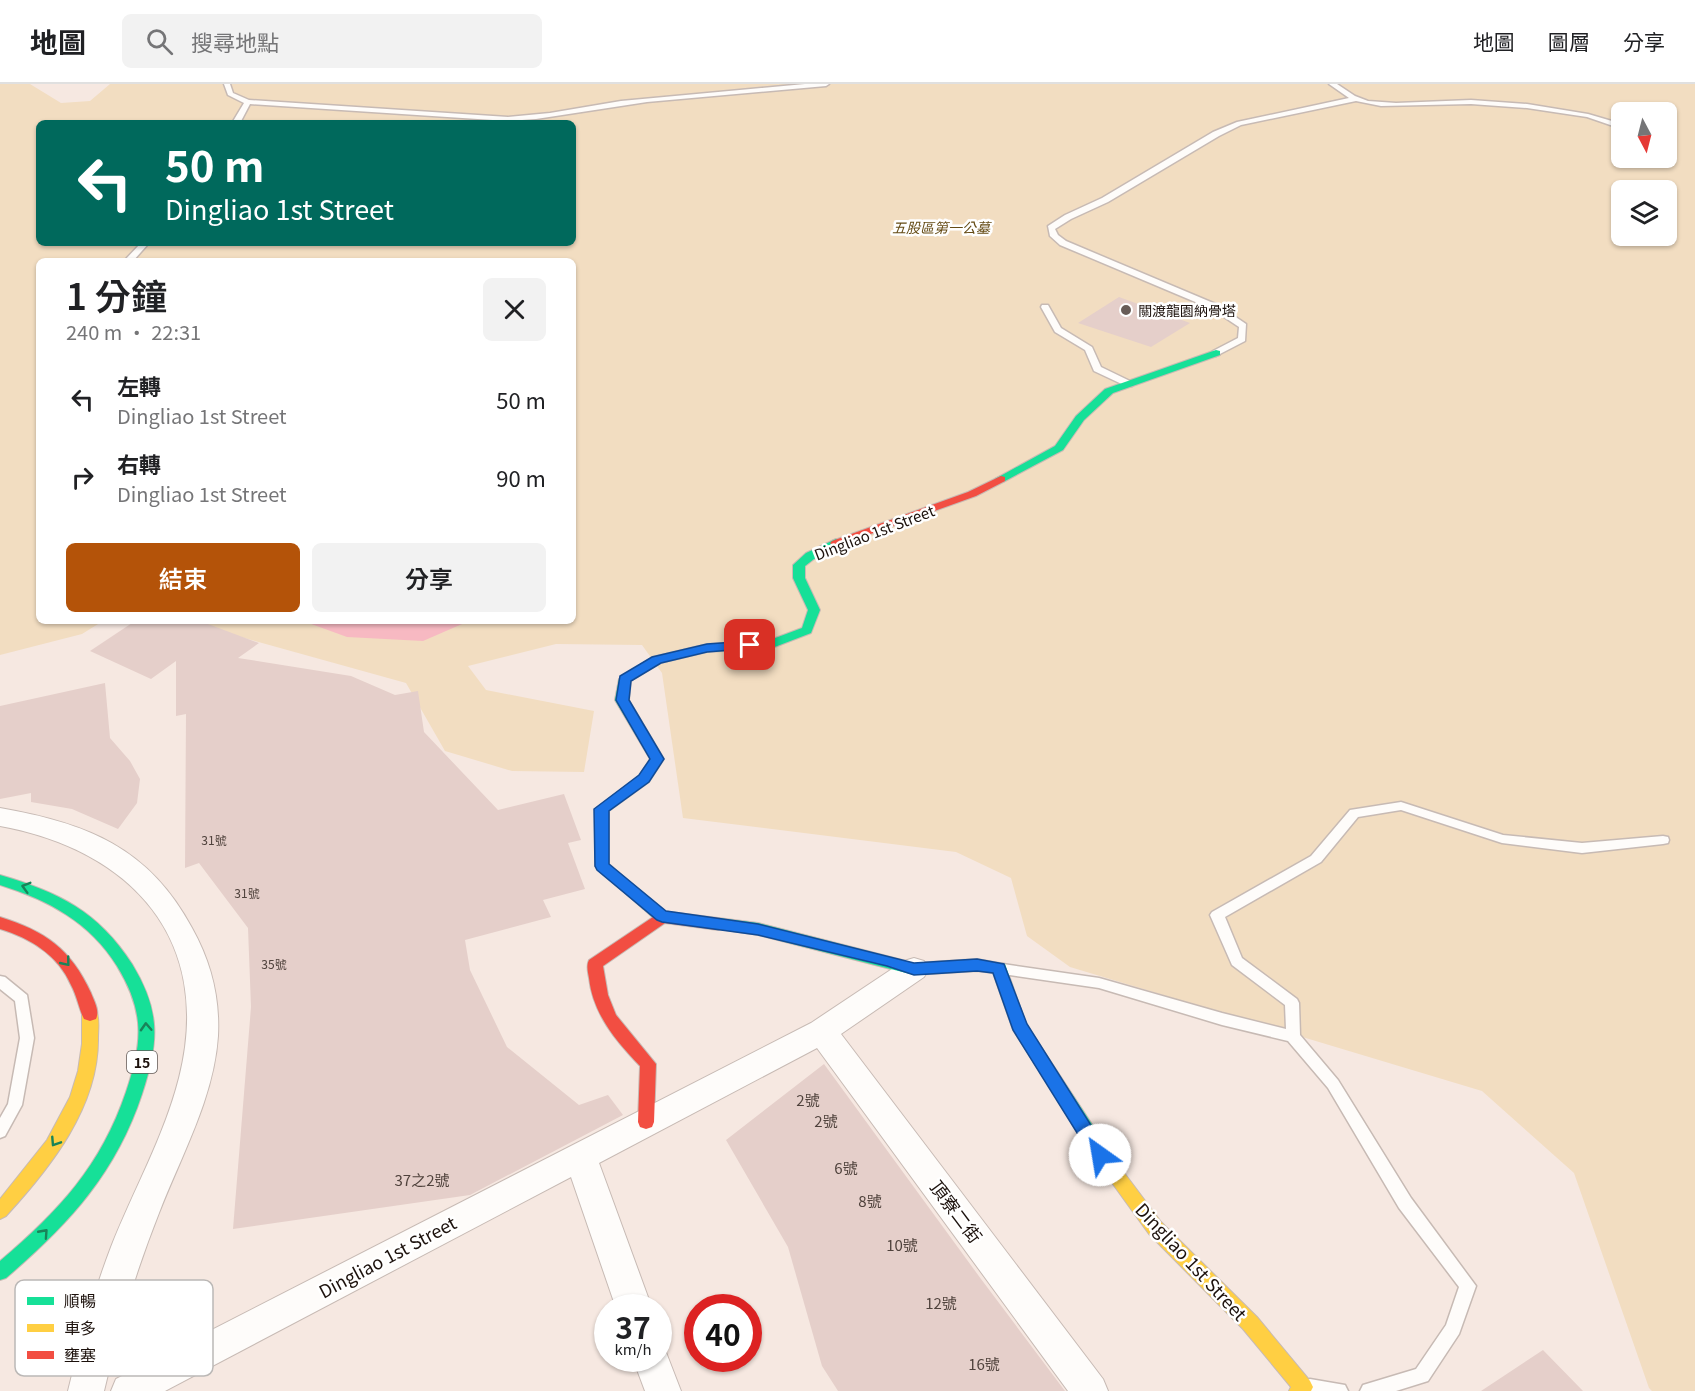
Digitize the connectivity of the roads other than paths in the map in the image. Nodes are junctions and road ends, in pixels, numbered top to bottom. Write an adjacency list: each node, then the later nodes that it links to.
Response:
1 (227, 84): 5 (lane)
2 (825, 84): 5 (lane)
3 (1332, 84): 4 (lane)
4 (1356, 99): 7 (lane); 11 (lane)
5 (248, 102): 6 (lane)
6 (238, 120)
7 (1611, 122)
8 (142, 246): 9 (lane)
9 (131, 258)
10 (1045, 307): 12 (lane)
11 (1216, 353): 12 (street, Dingliao 1st Street)
12 (1129, 384): 16 (street, Dingliao 1st Street)
13 (0, 817): 28 (street)
14 (1663, 840): 22 (lane)
15 (0, 880): 27 (street, 15, one-way to 15)
16 (662, 916): 19 (street); 23 (street)
17 (0, 923): 26 (street, one-way to 26)
18 (999, 968): 19 (street); 22 (lane); 34 (street, Dingliao 1st Street)
19 (914, 969): 21 (street, Dingliao 1st Street)
20 (0, 981): 24 (lane)
21 (822, 1031): 23 (street, Dingliao 1st Street); 38 (street, 頂寮二街)
22 (1293, 1037): 40 (lane)
23 (646, 1122): 25 (street, Dingliao 1st Street)
24 (0, 1132)
25 (580, 1155): 29 (street); 30 (street, Dingliao 1st Street)
26 (0, 1210)
27 (0, 1272)
28 (119, 1280)
29 (629, 1294)
30 (213, 1347)
31 (656, 1372): 37 (street)
32 (90, 1376): 35 (street)
33 (158, 1376): 36 (street, Dingliao 1st Street)
34 (1301, 1389): 39 (lane)
35 (86, 1391)
36 (129, 1391)
37 (663, 1391)
38 (1090, 1391)
39 (1339, 1391)
40 (1369, 1391)

